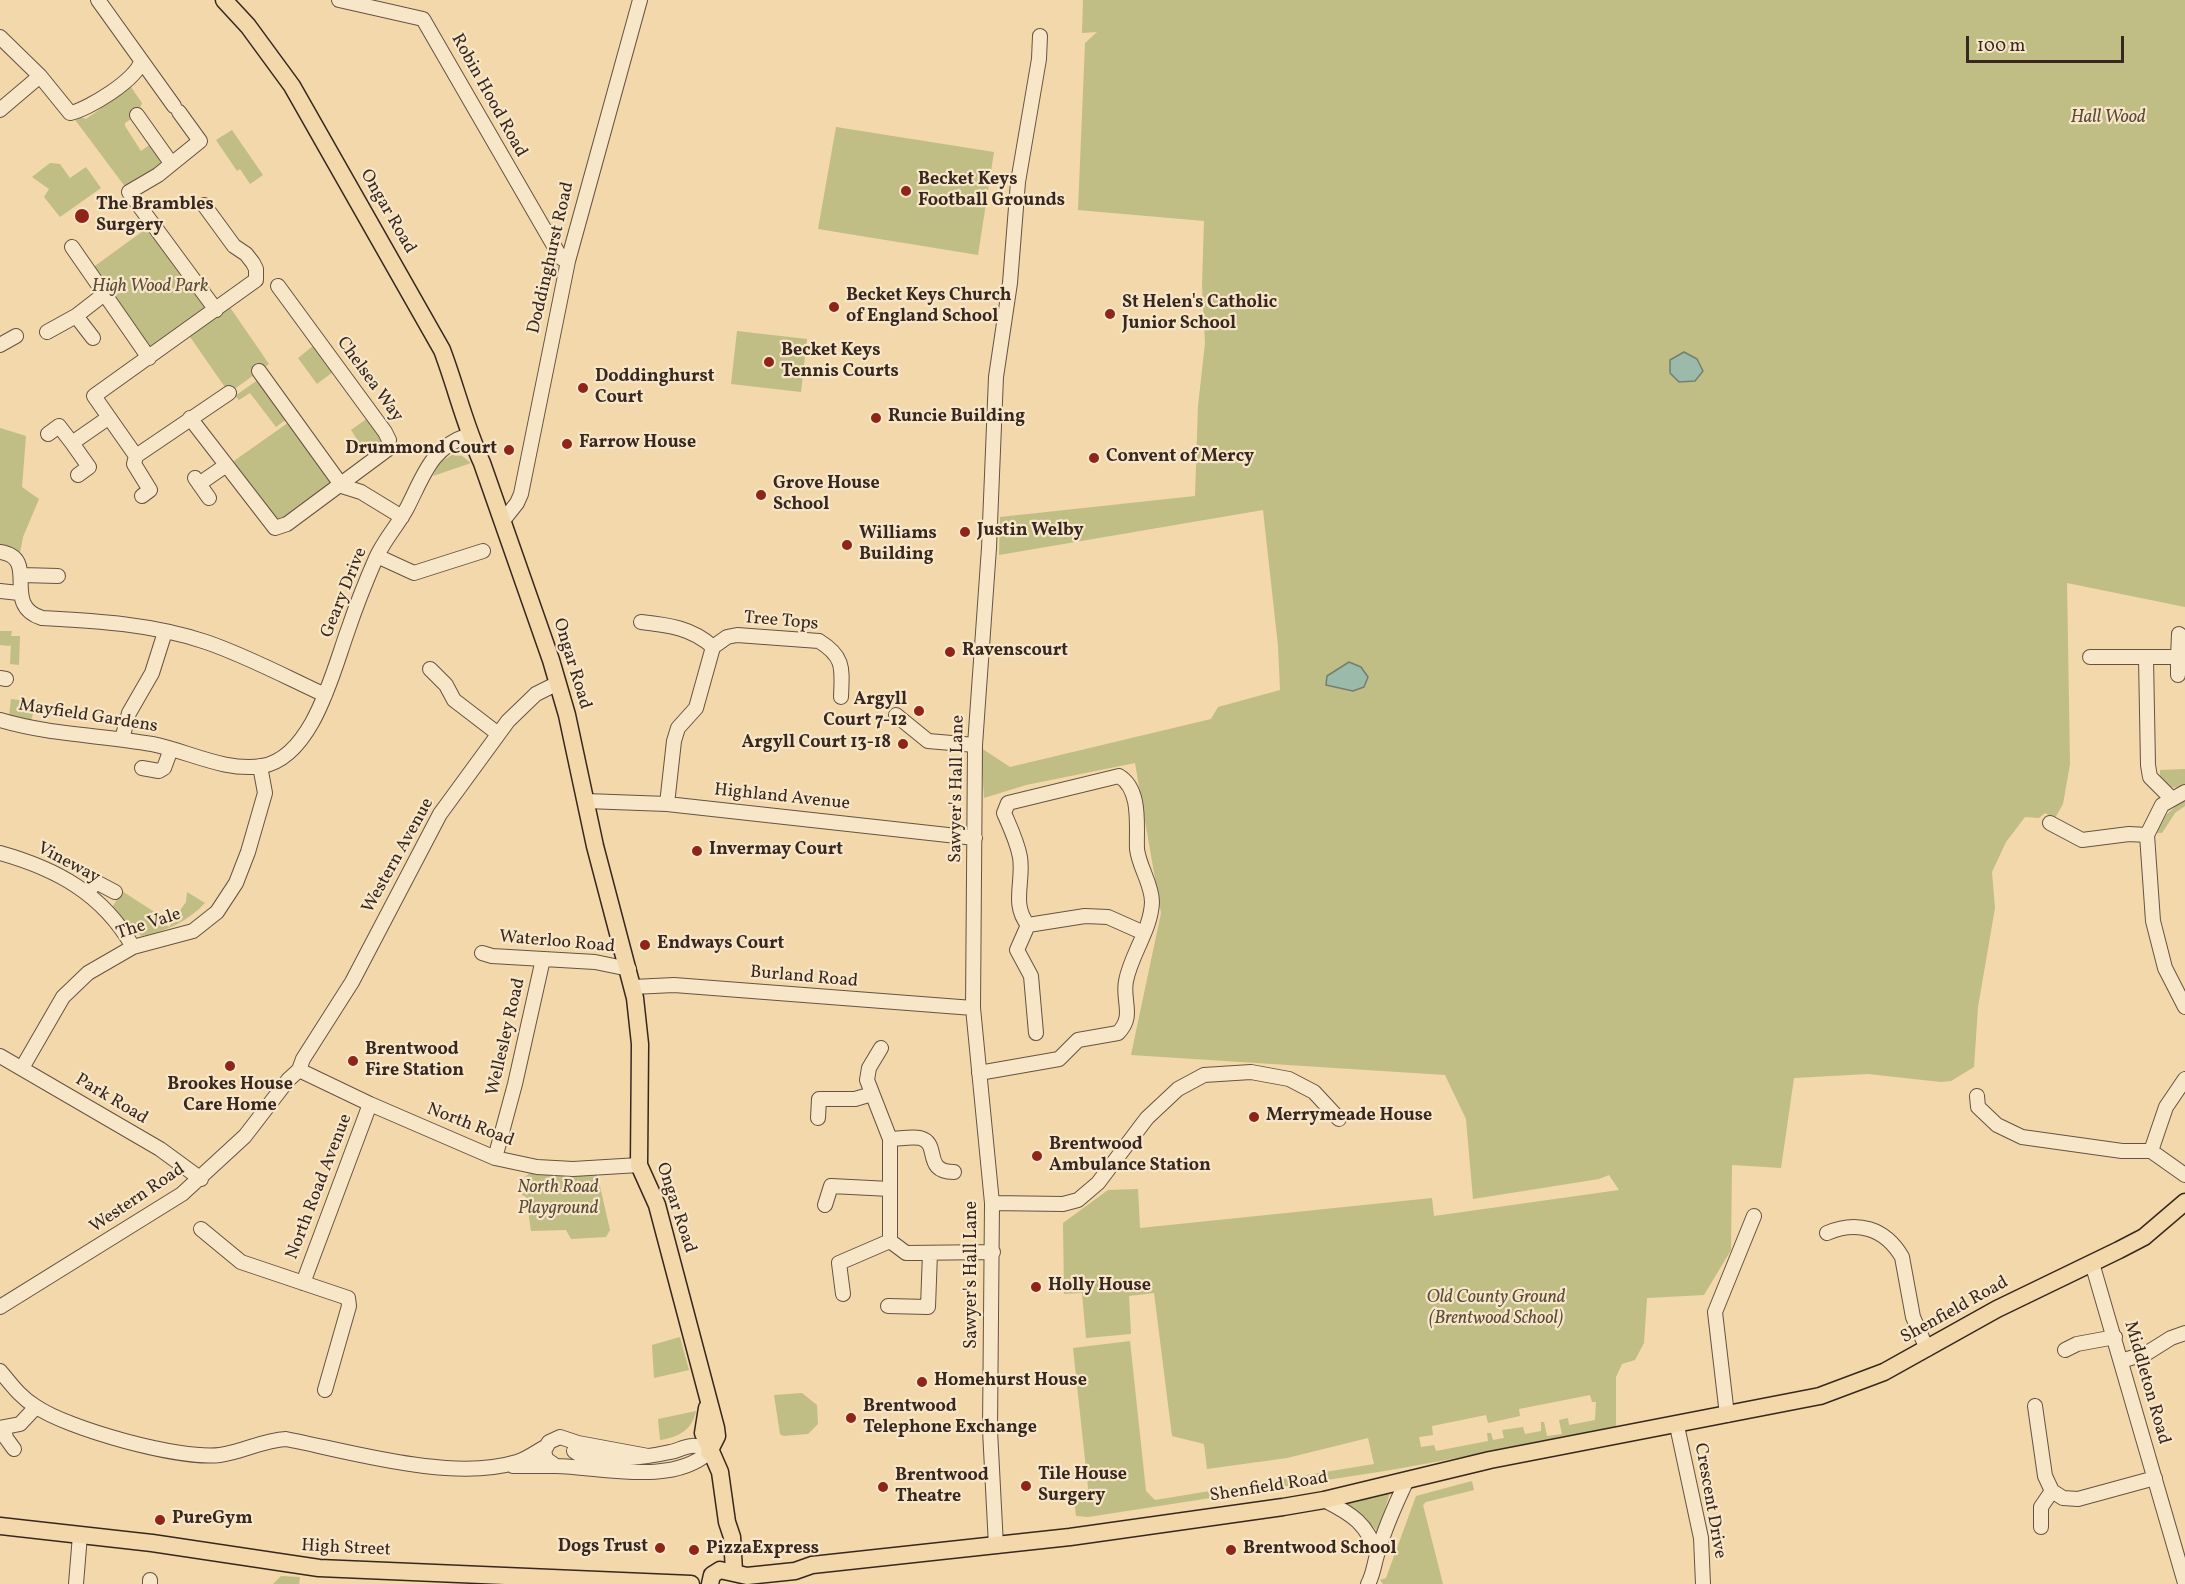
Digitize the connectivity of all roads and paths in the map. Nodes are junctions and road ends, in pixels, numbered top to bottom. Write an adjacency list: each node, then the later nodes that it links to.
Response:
1 (98, 0): 7 (street)
2 (224, 0): 29 (main road, Ongar Road)
3 (339, 0): 14 (street, Robin Hood Road)
4 (640, 0): 14 (street, Doddinghurst Road)
5 (1040, 36): 62 (street, Sawyer's Hall Lane)
6 (0, 37): 8 (street)
7 (141, 61): 8 (street); 11 (street)
8 (40, 76): 9 (street)
9 (0, 110)
10 (137, 115): 11 (street)
11 (171, 163): 17 (street)
12 (204, 205): 17 (street)
13 (72, 247): 16 (street)
14 (568, 261): 38 (street, Doddinghurst Road)
15 (278, 286): 34 (street, Chelsea Way)
16 (104, 295): 18 (street); 23 (street)
17 (216, 310): 23 (street)
18 (76, 316): 19 (street); 21 (street)
19 (47, 332)
20 (16, 336): 22 (street)
21 (93, 338)
22 (0, 346)
23 (148, 358): 26 (street)
24 (259, 371): 34 (street)
25 (229, 393): 27 (street)
26 (108, 418): 30 (street); 31 (street)
27 (190, 418): 31 (street); 32 (street)
28 (48, 434): 30 (street)
29 (469, 435): 37 (street, Geary Drive); 38 (main road, Ongar Road)
30 (72, 443): 33 (street)
31 (136, 456): 35 (street)
32 (225, 466): 34 (street, Chelsea Way); 36 (street)
33 (78, 475)
34 (342, 486): 37 (street)
35 (142, 496)
36 (209, 498)
37 (402, 517): 41 (street, Geary Drive)
38 (502, 522): 55 (main road, Ongar Road)
39 (483, 551): 41 (street)
40 (0, 552): 42 (street)
41 (377, 556): 56 (street, Geary Drive)
42 (22, 575): 43 (street); 45 (street)
43 (58, 576)
44 (0, 591): 45 (street)
45 (19, 592): 47 (street)
46 (641, 622): 49 (street)
47 (165, 632): 56 (street); 61 (street)
48 (2179, 634): 51 (street)
49 (713, 647): 57 (street, Tree Tops); 69 (street)
50 (2090, 657): 52 (street)
51 (2178, 657): 52 (street); 54 (street)
52 (2146, 658): 67 (street)
53 (430, 669): 60 (street)
54 (2178, 675)
55 (558, 683): 60 (street, Western Avenue); 68 (main road, Ongar Road)
56 (325, 695): 64 (street, Geary Drive)
57 (841, 697)
58 (896, 715): 62 (street)
59 (0, 720): 61 (street, Mayfield Gardens)
60 (497, 733): 89 (street, Western Avenue)
61 (122, 740): 63 (street, Mayfield Gardens)
62 (975, 745): 72 (street, Sawyer's Hall Lane)
63 (171, 748): 64 (street, Mayfield Gardens); 65 (street, Mayfield Gardens)
64 (260, 766): 78 (street, The Vale)
65 (142, 768)
66 (2185, 792): 67 (street)
67 (2172, 799): 71 (street)
68 (586, 801): 69 (street, Highland Avenue); 81 (main road, Ongar Road)
69 (667, 804): 72 (street, Highland Avenue)
70 (2050, 823): 71 (street)
71 (2147, 836): 83 (street)
72 (975, 838): 84 (street, Sawyer's Hall Lane)
73 (0, 854): 75 (street, Vineway)
74 (115, 892): 75 (street)
75 (87, 893): 78 (street, Vineway)
76 (1028, 925): 77 (street); 77 (street); 85 (street)
77 (1144, 933): 90 (street)
78 (133, 947): 88 (street, The Vale)
79 (482, 953): 80 (street, Waterloo Road)
80 (543, 959): 81 (street, Waterloo Road); 99 (street, Wellesley Road)
81 (629, 969): 82 (main road, Ongar Road)
82 (633, 987): 84 (street, Burland Road); 100 (main road, Ongar Road)
83 (2185, 1006)
84 (973, 1008): 90 (street, Sawyer's Hall Lane)
85 (1036, 1033)
86 (881, 1048): 92 (street)
87 (0, 1056): 88 (street, Park Road)
88 (22, 1068): 103 (street, Park Road)
89 (299, 1070): 94 (street, North Road); 103 (street, Western Road)
90 (980, 1073): 106 (street, Sawyer's Hall Lane)
91 (2185, 1079): 98 (street)
92 (872, 1094): 95 (street); 97 (street)
93 (1977, 1096): 98 (street)
94 (370, 1104): 99 (street, North Road); 115 (street, North Road Avenue)
95 (818, 1118)
96 (1339, 1119): 106 (street)
97 (890, 1139): 101 (street); 104 (street)
98 (2151, 1151): 102 (street)
99 (495, 1158): 100 (street, North Road)
100 (639, 1164): 134 (main road, Ongar Road)
101 (954, 1172)
102 (2185, 1175)
103 (201, 1179): 118 (street, Western Road)
104 (890, 1189): 107 (street); 111 (street)
105 (2185, 1202): 114 (main road, Shenfield Road)
106 (992, 1203): 112 (street, Sawyer's Hall Lane)
107 (825, 1205)
108 (1754, 1216): 128 (street)
109 (201, 1229): 115 (street)
110 (1827, 1233): 121 (street)
111 (890, 1241): 113 (street); 116 (street)
112 (993, 1252): 113 (street); 144 (street, Sawyer's Hall Lane)
113 (930, 1253): 117 (street)
114 (2092, 1263): 120 (street, Middleton Road); 121 (main road, Shenfield Road)
115 (303, 1283): 125 (street, North Road Avenue)
116 (843, 1294)
117 (888, 1306)
118 (0, 1307)
119 (2185, 1333): 123 (street)
120 (2115, 1337): 122 (street); 123 (street, Middleton Road)
121 (1927, 1349): 128 (main road, Shenfield Road)
122 (2065, 1350)
123 (2121, 1361): 137 (street, Middleton Road)
124 (0, 1371): 127 (street)
125 (325, 1390)
126 (2035, 1406): 139 (street)
127 (36, 1407): 130 (street); 135 (street)
128 (1727, 1415): 129 (main road, Shenfield Road)
129 (1677, 1426): 138 (main road, Shenfield Road); 155 (street, Crescent Drive)
130 (2, 1428): 133 (street)
131 (571, 1446): 132 (street); 134 (street); 136 (street)
132 (545, 1447): 135 (street); 136 (street)
133 (14, 1449)
134 (709, 1452): 136 (street); 146 (main road)
135 (496, 1466): 136 (street)
136 (559, 1466)
137 (2155, 1478): 139 (street); 149 (street, Middleton Road)
138 (1407, 1480): 140 (main road, Shenfield Road); 145 (street)
139 (2052, 1491): 142 (street)
140 (1324, 1500): 144 (main road, Shenfield Road); 145 (street)
141 (0, 1526): 143 (main road, High Street)
142 (2041, 1527)
143 (80, 1535): 147 (main road, High Street); 150 (street)
144 (996, 1546): 146 (main road, Shenfield Road)
145 (1377, 1555): 154 (street)
146 (739, 1565): 152 (main road); 153 (main road)
147 (470, 1580): 148 (main road, High Street)
148 (508, 1581): 151 (main road, High Street)
149 (2185, 1583)
150 (76, 1584)
151 (691, 1584)
152 (710, 1584)
153 (719, 1584)
154 (1368, 1584)
155 (1703, 1584)

